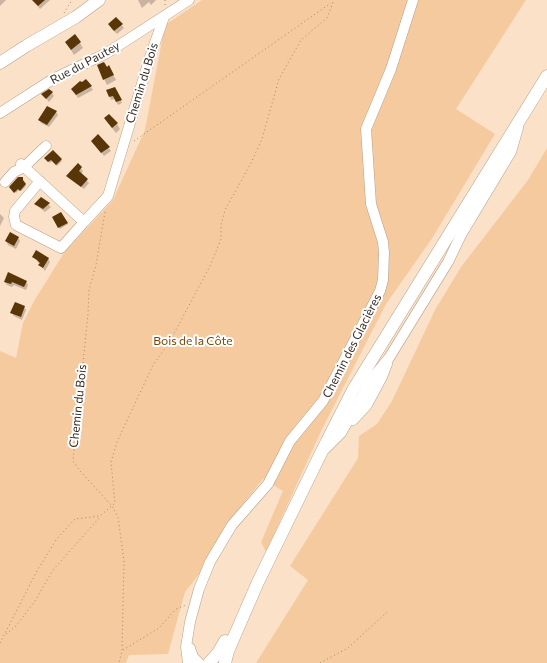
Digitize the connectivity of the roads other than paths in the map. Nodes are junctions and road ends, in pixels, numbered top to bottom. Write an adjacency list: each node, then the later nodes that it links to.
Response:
1 (99, 0): 5 (main road)
2 (189, 0): 4 (street, Rue du Pautey)
3 (413, 0): 16 (street, Chemin des Glacières)
4 (164, 17): 7 (street, Rue du Pautey); 13 (street, Chemin du Bois)
5 (0, 63)
6 (547, 76): 8 (main road)
7 (0, 113)
8 (520, 119): 14 (main road); 14 (street)
9 (46, 146): 10 (street)
10 (23, 166): 11 (street); 12 (street)
11 (40, 181): 13 (street); 13 (street, Chemin du Bois)
12 (5, 182)
13 (84, 222)
14 (320, 455): 15 (main road)
15 (258, 582): 19 (main road); 20 (main road)
16 (188, 638): 17 (street, Chemin des Glacières); 18 (street, Chemin des Glacières)
17 (188, 663)
18 (199, 663)
19 (209, 663)
20 (225, 663)

